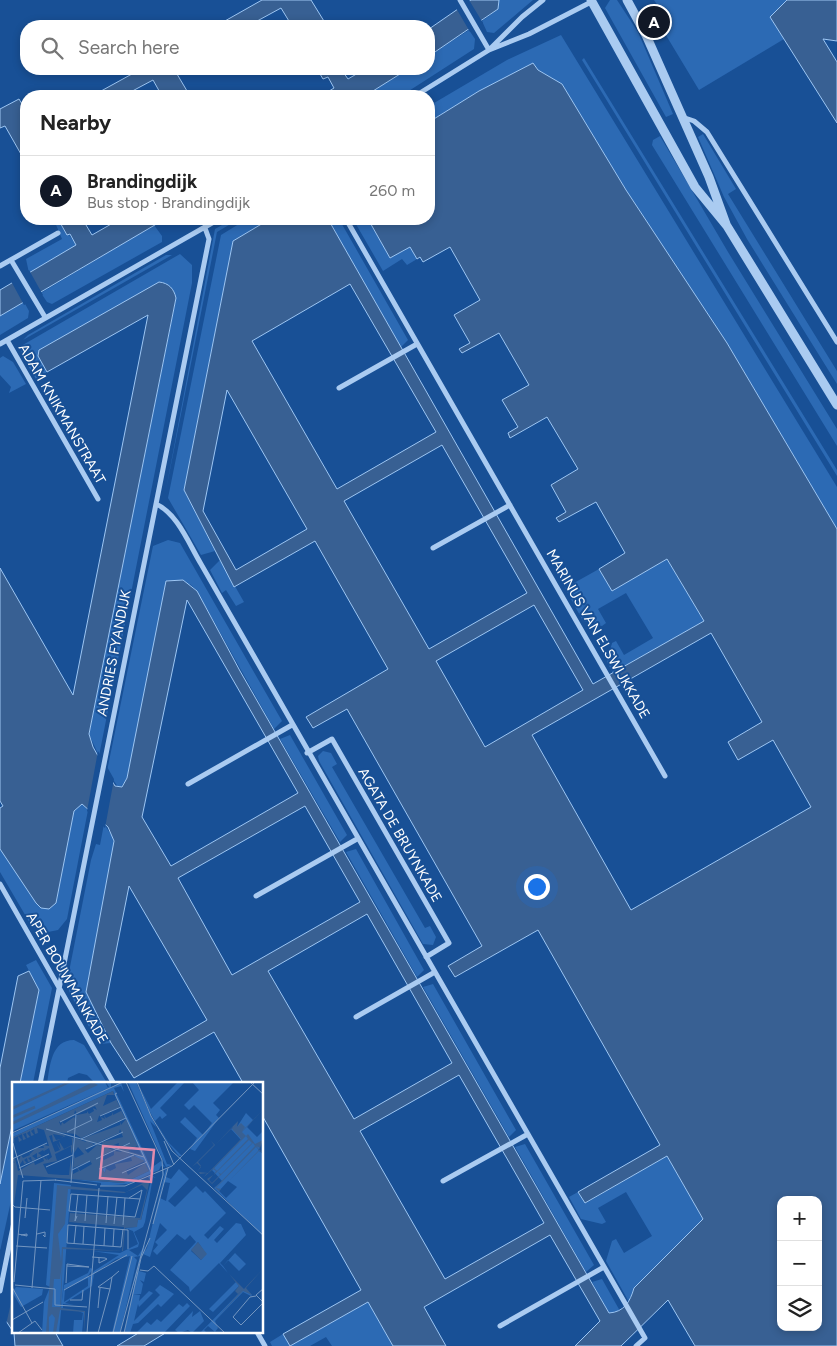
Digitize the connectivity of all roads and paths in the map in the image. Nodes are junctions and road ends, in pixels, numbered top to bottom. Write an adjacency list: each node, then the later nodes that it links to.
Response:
1 (460, 0): 5 (street)
2 (543, 0): 5 (street)
3 (627, 0): 7 (street)
4 (593, 1): 5 (street); 10 (street)
5 (489, 50): 6 (street)
6 (425, 90)
7 (682, 117): 10 (street); 17 (street)
8 (210, 225): 11 (street)
9 (349, 225): 19 (street, MARINUS VAN ELSWIJKKADE)
10 (727, 226): 21 (street)
11 (205, 228): 15 (street); 23 (street, ANDRIES FYANDIJK)
12 (58, 233): 13 (street)
13 (10, 260): 14 (street); 15 (street)
14 (0, 266)
15 (45, 317): 16 (street)
16 (7, 340): 18 (street); 22 (street, ADAM KNIKMANSTRAAT)
17 (837, 342)
18 (0, 344)
19 (417, 344): 20 (street); 24 (street, MARINUS VAN ELSWIJKKADE)
20 (339, 388)
21 (837, 405)
22 (98, 499)
23 (156, 504): 26 (street); 35 (street, ANDRIES FYANDIJK)
24 (510, 505): 25 (street); 28 (street, MARINUS VAN ELSWIJKKADE)
25 (432, 548)
26 (292, 725): 27 (street); 29 (street)
27 (308, 753): 30 (street); 33 (street, AGATA DE BRUYNKADE)
28 (665, 776)
29 (188, 784)
30 (357, 839): 32 (street); 33 (street)
31 (0, 884): 35 (street, APER BOUWMANKADE)
32 (256, 896)
33 (426, 956): 34 (street)
34 (435, 972): 36 (street); 39 (street)
35 (59, 986): 37 (street, ANDRIES FYANDIJK); 38 (street, APER BOUWMANKADE)
36 (356, 1017)
37 (40, 1082)
38 (113, 1082)
39 (528, 1134): 40 (street); 42 (street)
40 (443, 1181)
41 (12, 1231): 43 (street)
42 (604, 1267): 44 (street); 47 (street)
43 (0, 1291)
44 (500, 1326)
45 (259, 1334): 46 (street)
46 (265, 1346)
47 (636, 1346)

